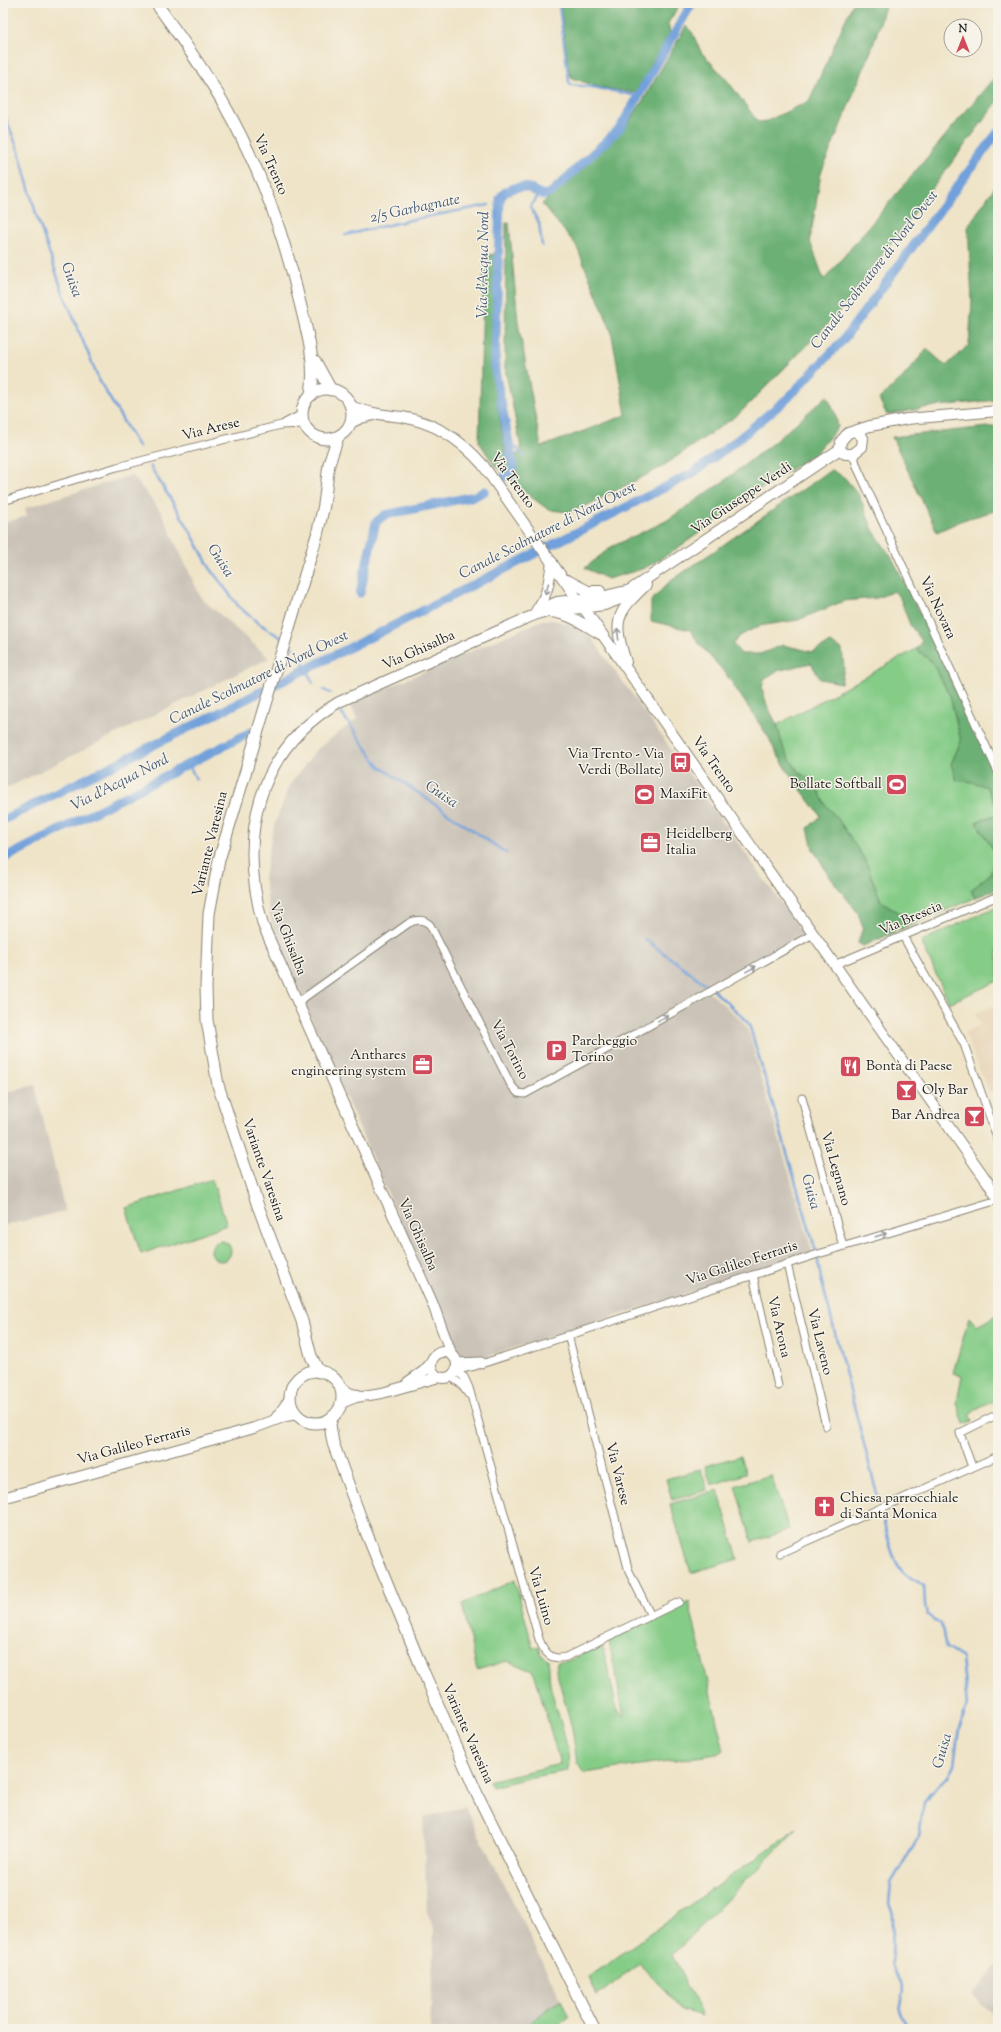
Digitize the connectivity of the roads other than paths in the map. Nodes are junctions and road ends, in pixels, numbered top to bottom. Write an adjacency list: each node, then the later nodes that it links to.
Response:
1 (156, 3): 2 (main road, Via Trento)
2 (313, 359): 3 (main road, Via Trento); 4 (main road, Via Trento)
3 (331, 390): 4 (main road); 5 (main road, Via Trento)
4 (311, 395): 8 (main road, Via Trento)
5 (350, 406): 7 (street, Via Trento); 9 (main road)
6 (998, 411): 10 (street)
7 (378, 415): 9 (street, Via Trento); 17 (street, Via Trento)
8 (303, 419): 12 (main road); 16 (street, Via Arese)
9 (350, 423): 11 (main road)
10 (860, 435): 13 (street); 14 (street)
11 (338, 437): 12 (main road); 15 (main road, Variante Varesina)
12 (320, 438): 15 (main road, Variante Varesina)
13 (840, 449): 14 (street); 18 (street, Via Giuseppe Verdi)
14 (853, 454): 25 (street, Via Novara)
15 (329, 464): 41 (main road, Variante Varesina)
16 (3, 501)
17 (552, 562): 19 (street, Via Trento); 22 (street, one-way to 22)
18 (660, 572): 19 (street, Via Giuseppe Verdi); 20 (street, Via Giuseppe Verdi); 21 (street, Via Giuseppe Verdi)
19 (563, 578): 21 (street, Via Trento)
20 (640, 591): 21 (street, Via Giuseppe Verdi); 24 (street, Via Giuseppe Verdi, one-way to 20)
21 (581, 603): 22 (street, Via Ghisalba); 23 (street, Via Trento)
22 (536, 614): 23 (street); 30 (street, Via Ghisalba)
23 (604, 635): 24 (street, Via Trento)
24 (629, 671): 27 (street, Via Trento)
25 (998, 772)
26 (998, 896): 28 (street, Via Brescia)
27 (813, 934): 29 (street, Via Trento); 30 (street, Via Torino, one-way to 27)
28 (904, 936): 29 (street, Via Brescia); 32 (street)
29 (834, 965): 33 (street, Via Trento)
30 (298, 1002): 39 (street, Via Ghisalba)
31 (802, 1098): 36 (street, Via Legnano)
32 (998, 1140)
33 (987, 1181): 34 (street); 35 (street)
34 (998, 1191)
35 (998, 1199): 36 (street, Via Galileo Ferraris, one-way to 35)
36 (843, 1246): 37 (street, Via Galileo Ferraris)
37 (787, 1264): 38 (street, Via Galileo Ferraris); 60 (street, Via Laveno)
38 (753, 1275): 40 (street, Via Galileo Ferraris); 49 (street, Via Arona)
39 (439, 1322): 42 (street, Via Ghisalba); 43 (street, Via Ghisalba)
40 (568, 1335): 45 (street, Via Galileo Ferraris); 67 (street, Via Varese)
41 (308, 1347): 46 (main road, Variante Varesina); 47 (main road, Variante Varesina)
42 (451, 1353): 43 (street); 45 (street)
43 (436, 1354): 44 (street)
44 (431, 1363): 48 (street); 51 (street)
45 (455, 1370): 48 (street); 67 (street, Via Luino)
46 (319, 1372): 47 (main road); 50 (main road)
47 (303, 1375): 53 (main road, Variante Varesina)
48 (439, 1377): 51 (street)
49 (778, 1386)
50 (340, 1387): 52 (street); 54 (main road)
51 (397, 1388): 52 (street)
52 (360, 1396): 54 (street)
53 (290, 1399): 55 (main road); 58 (street, Via Galileo Ferraris)
54 (341, 1403): 57 (main road)
55 (297, 1414): 58 (street, Via Galileo Ferraris); 59 (main road, Variante Varesina)
56 (998, 1414): 63 (street)
57 (332, 1417): 59 (main road); 61 (main road, Variante Varesina)
58 (272, 1421): 64 (street, Via Galileo Ferraris)
59 (313, 1422): 61 (main road, Variante Varesina)
60 (826, 1426)
61 (333, 1443): 68 (main road, Variante Varesina)
62 (998, 1456): 63 (street)
63 (972, 1468): 65 (street)
64 (3, 1498)
65 (780, 1553)
66 (679, 1602): 67 (street, Via Luino)
67 (651, 1616)
68 (594, 2029)

